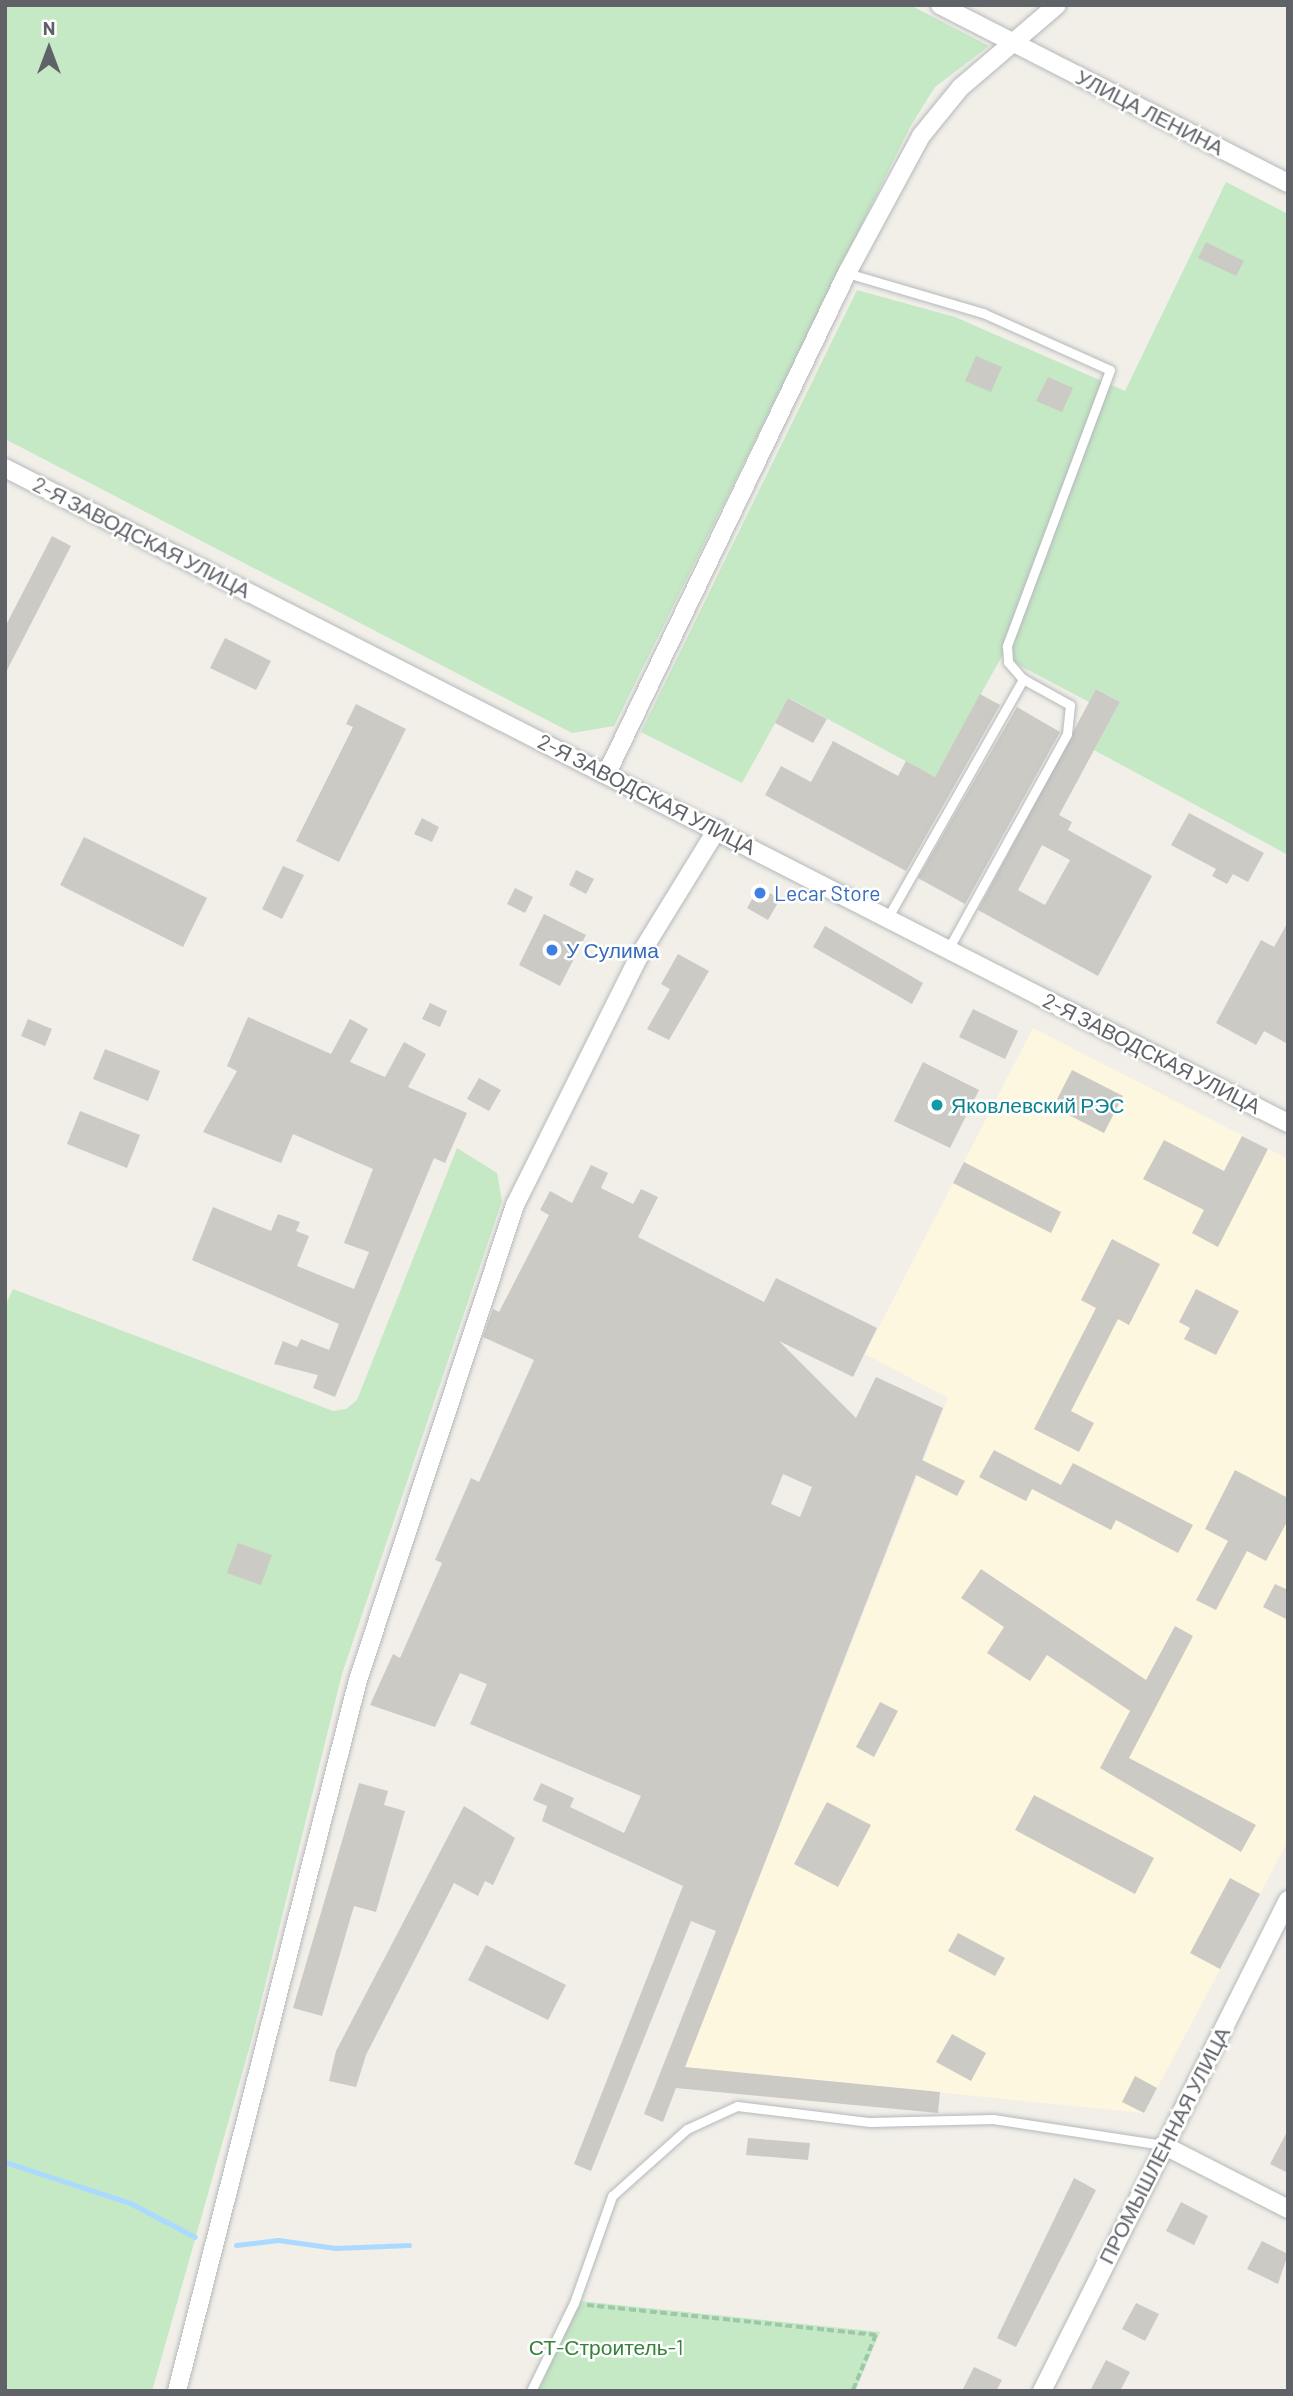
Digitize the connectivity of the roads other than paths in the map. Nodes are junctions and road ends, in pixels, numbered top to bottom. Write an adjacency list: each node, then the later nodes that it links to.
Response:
1 (940, 5): 3 (street, УЛИЦА ЛЕНИНА)
2 (1057, 5): 3 (street)
3 (1011, 42): 4 (street, УЛИЦА ЛЕНИНА); 5 (street)
4 (1288, 183)
5 (846, 273): 7 (lane); 8 (street)
6 (5, 468): 8 (street, 2-Я ЗАВОДСКАЯ УЛИЦА)
7 (1023, 680): 10 (lane); 11 (lane)
8 (607, 773): 9 (street, 2-Я ЗАВОДСКАЯ УЛИЦА)
9 (718, 829): 10 (street, 2-Я ЗАВОДСКАЯ УЛИЦА); 16 (street)
10 (888, 917): 11 (street, 2-Я ЗАВОДСКАЯ УЛИЦА)
11 (949, 948): 12 (street, 2-Я ЗАВОДСКАЯ УЛИЦА)
12 (1288, 1123)
13 (1288, 1900): 14 (street, ПРОМЫШЛЕННАЯ УЛИЦА)
14 (1163, 2145): 15 (street); 17 (lane); 18 (street, ПРОМЫШЛЕННАЯ УЛИЦА)
15 (1288, 2209)
16 (177, 2391)
17 (531, 2391)
18 (1042, 2391)

